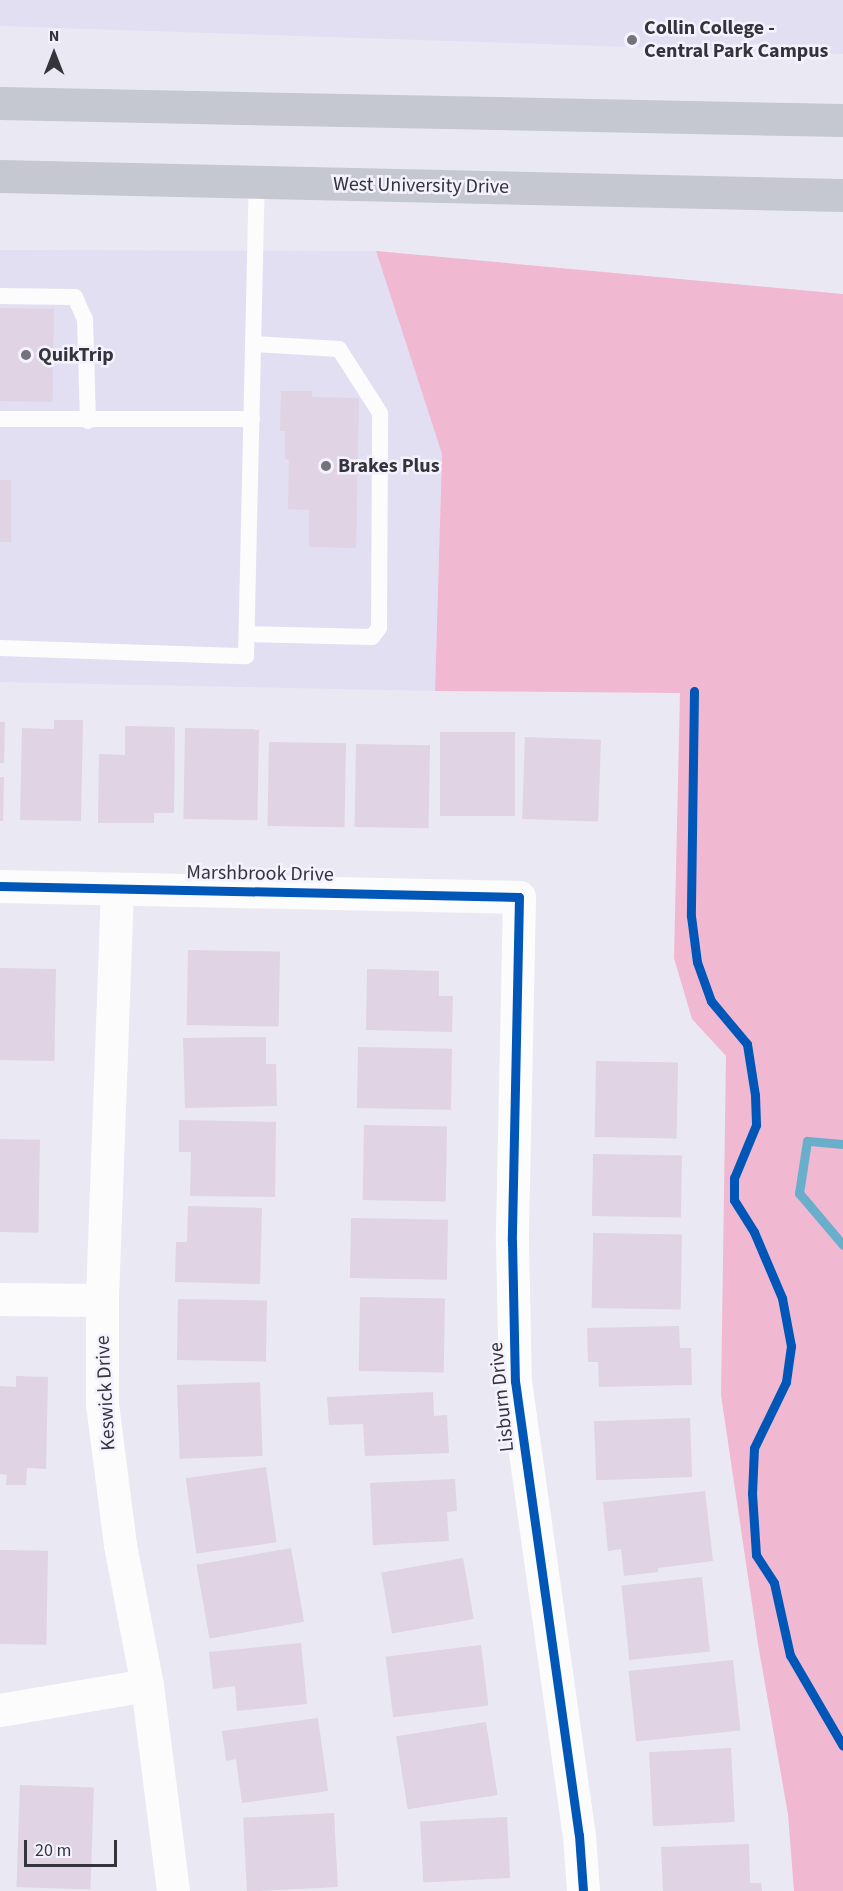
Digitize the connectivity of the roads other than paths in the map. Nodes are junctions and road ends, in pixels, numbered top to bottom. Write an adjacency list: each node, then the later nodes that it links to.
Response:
1 (0, 103): 2 (highway)
2 (843, 120)
3 (0, 176): 4 (highway, West University Drive)
4 (257, 182): 5 (highway, West University Drive); 7 (lane)
5 (843, 195)
6 (0, 296): 10 (lane)
7 (254, 344): 9 (lane); 11 (lane)
8 (0, 419): 10 (lane)
9 (252, 419): 10 (lane); 11 (lane)
10 (88, 421)
11 (247, 634): 12 (lane)
12 (0, 648)
13 (0, 886): 14 (street, Marshbrook Drive)
14 (117, 890): 15 (street, Marshbrook Drive); 17 (street, Keswick Drive)
15 (519, 897): 21 (street, Lisburn Drive)
16 (0, 1299): 17 (street)
17 (102, 1300): 18 (street, Keswick Drive)
18 (147, 1685): 19 (street); 20 (street, Keswick Drive)
19 (0, 1710)
20 (173, 1891)
21 (582, 1891)

